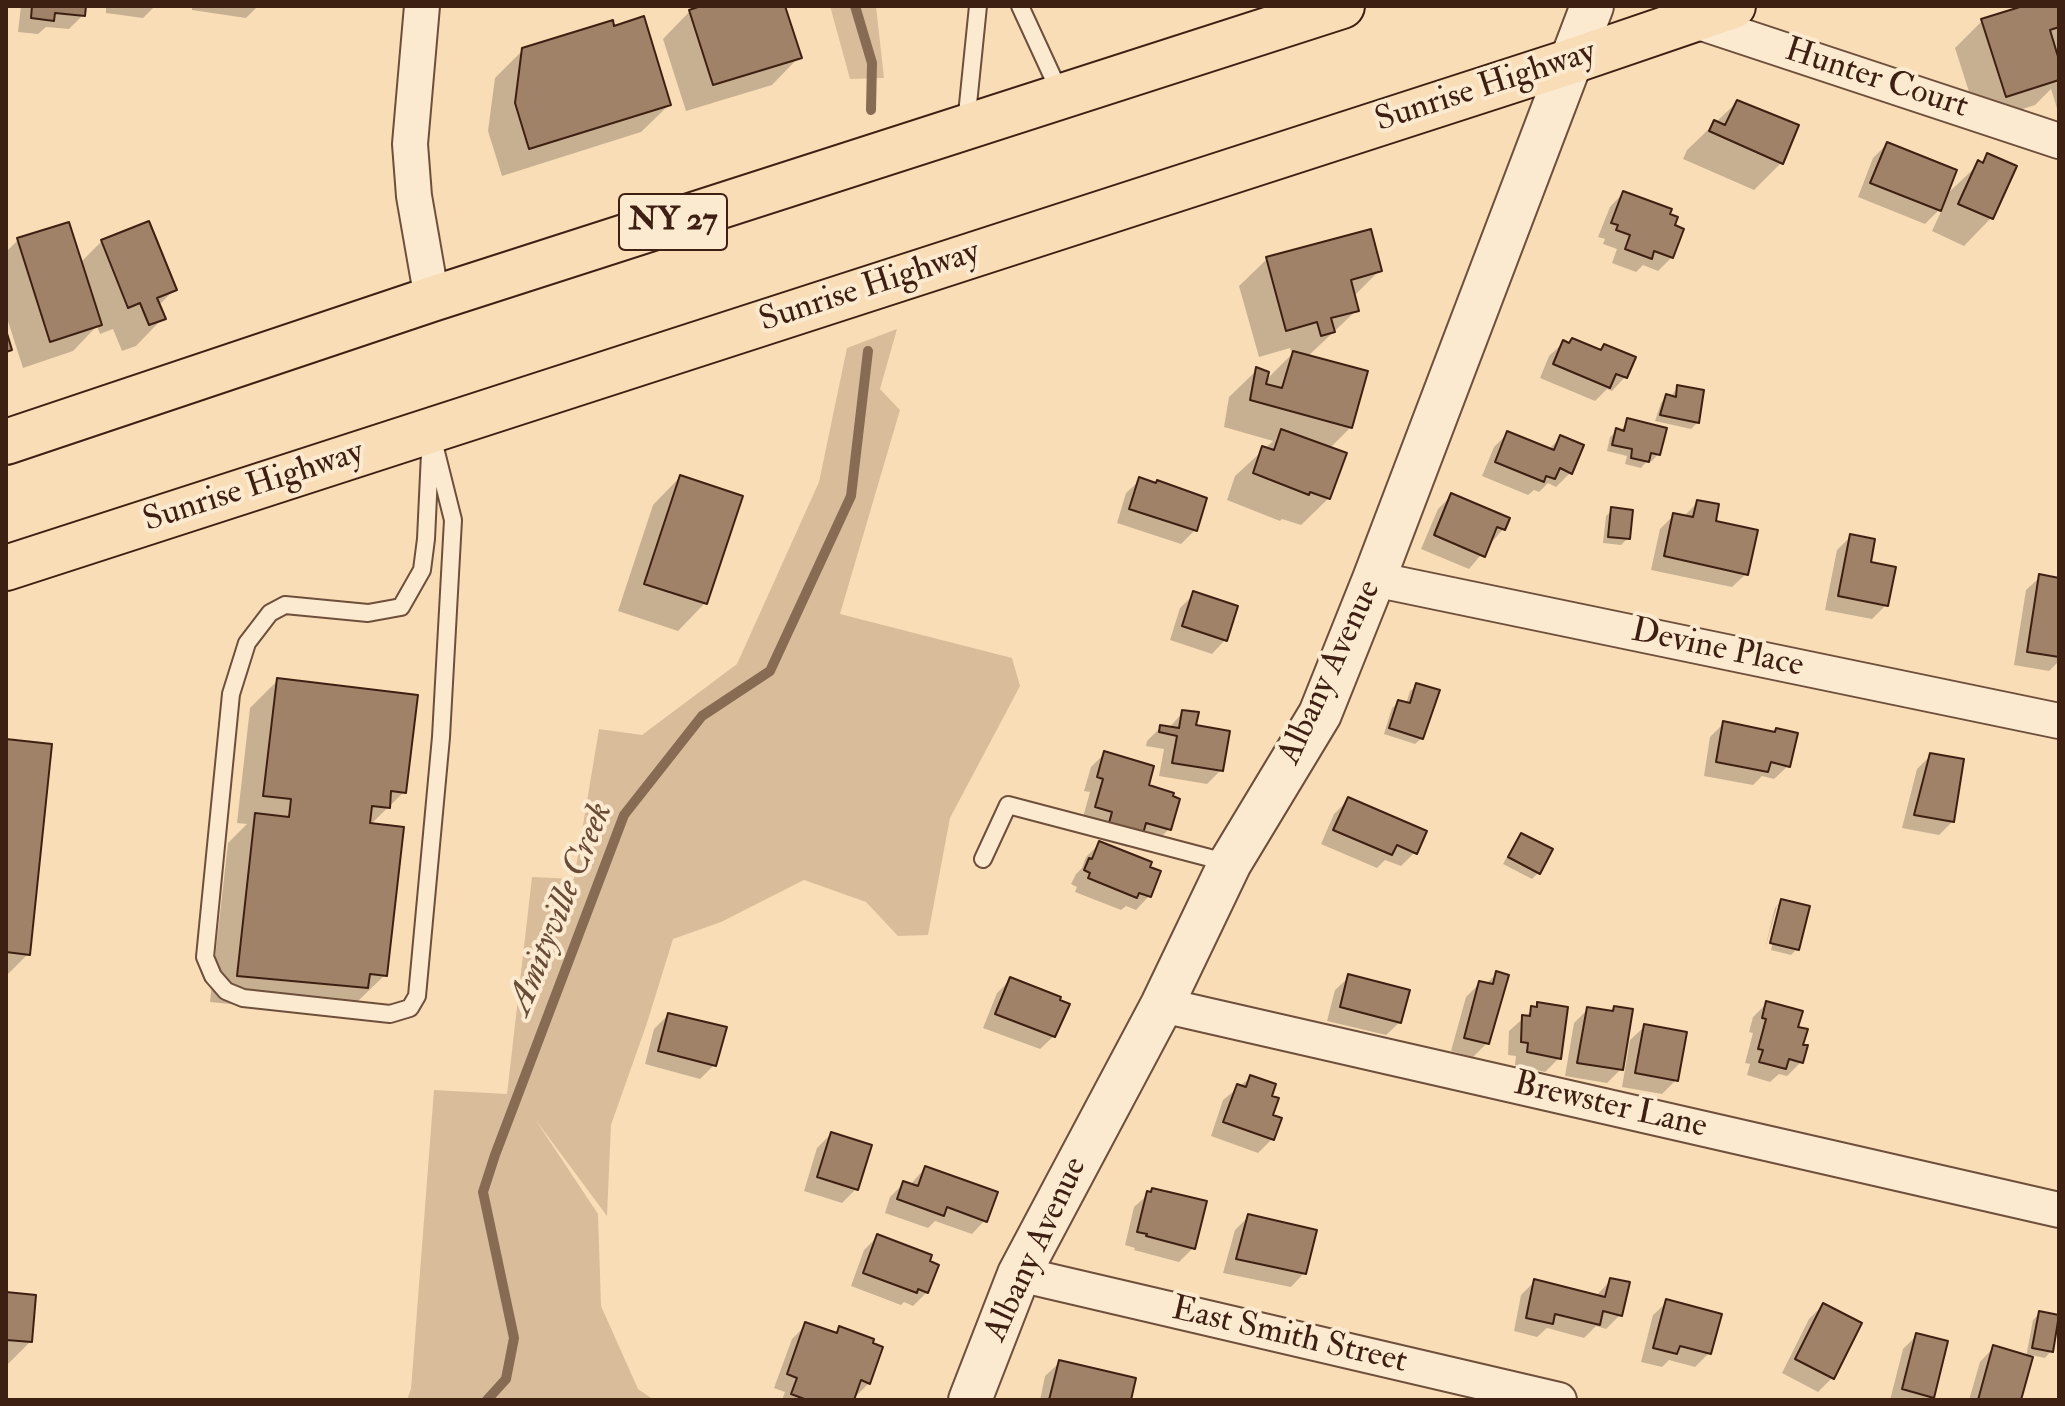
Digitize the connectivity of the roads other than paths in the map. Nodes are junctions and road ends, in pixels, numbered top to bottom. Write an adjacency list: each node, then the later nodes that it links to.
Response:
1 (422, 6): 12 (street)
2 (979, 6): 10 (lane)
3 (1020, 6): 9 (lane)
4 (1342, 6): 9 (highway, NY 27)
5 (1592, 6): 8 (street, Albany Avenue)
6 (1733, 6): 7 (highway, Sunrise Highway)
7 (1693, 20): 8 (highway, Sunrise Highway); 11 (street, Hunter Court)
8 (1572, 61): 13 (highway, Sunrise Highway); 16 (street, Albany Avenue)
9 (1062, 96): 10 (highway, NY 27)
10 (965, 128): 12 (highway, NY 27)
11 (2059, 141)
12 (432, 299): 14 (highway, NY 27)
13 (431, 432): 13 (lane); 15 (highway, Sunrise Highway)
14 (6, 442)
15 (6, 568)
16 (1374, 579): 17 (street, Devine Place); 19 (street, Albany Avenue)
17 (2059, 721)
18 (983, 859): 19 (lane)
19 (1230, 863): 20 (street, Albany Avenue)
20 (1162, 1005): 21 (street, Brewster Lane); 22 (street, Albany Avenue)
21 (2059, 1210)
22 (1019, 1274): 23 (street, Albany Avenue); 24 (street, East Smith Street)
23 (970, 1400)
24 (1559, 1400)

